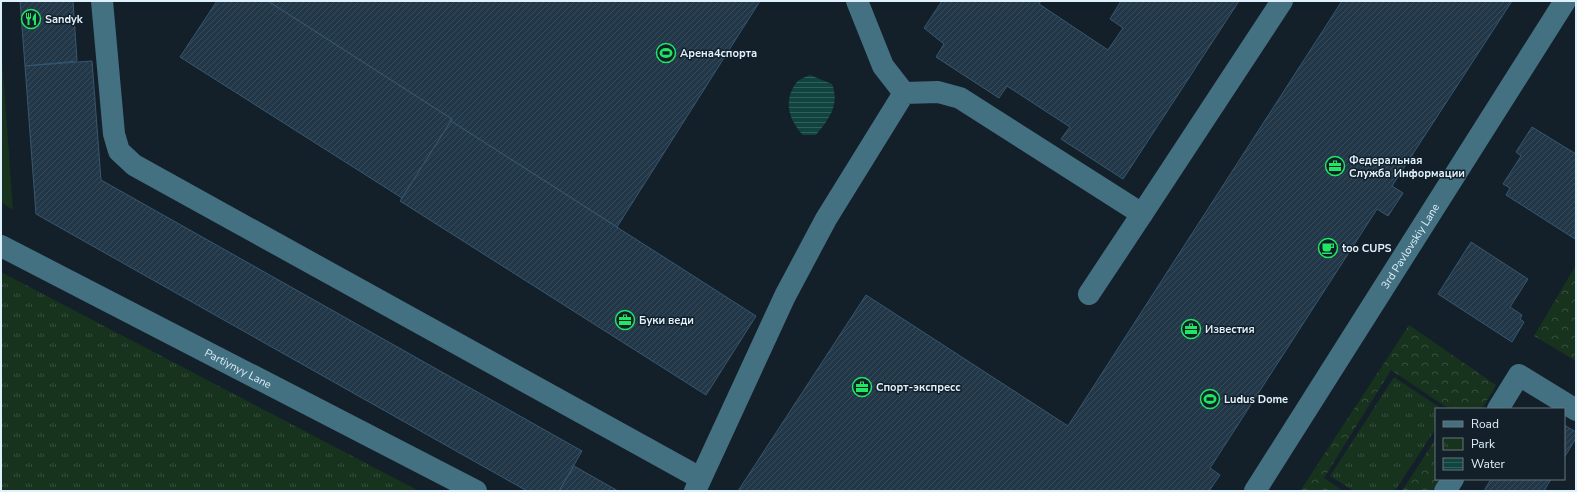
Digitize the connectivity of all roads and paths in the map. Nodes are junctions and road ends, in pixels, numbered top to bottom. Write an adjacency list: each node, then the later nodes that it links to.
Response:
1 (102, 1): 12 (street)
2 (857, 1): 5 (street)
3 (1282, 1): 6 (street)
4 (1565, 1): 14 (street, 3rd Pavlovskiy Lane)
5 (904, 93): 6 (street); 12 (street)
6 (1142, 214): 8 (street)
7 (1, 246): 13 (street, Partiynyy Lane)
8 (1090, 294)
9 (1499, 408): 10 (street)
10 (1576, 410)
11 (1452, 480): 15 (street)
12 (698, 485)
13 (476, 491)
14 (1255, 491)
15 (1445, 491)

